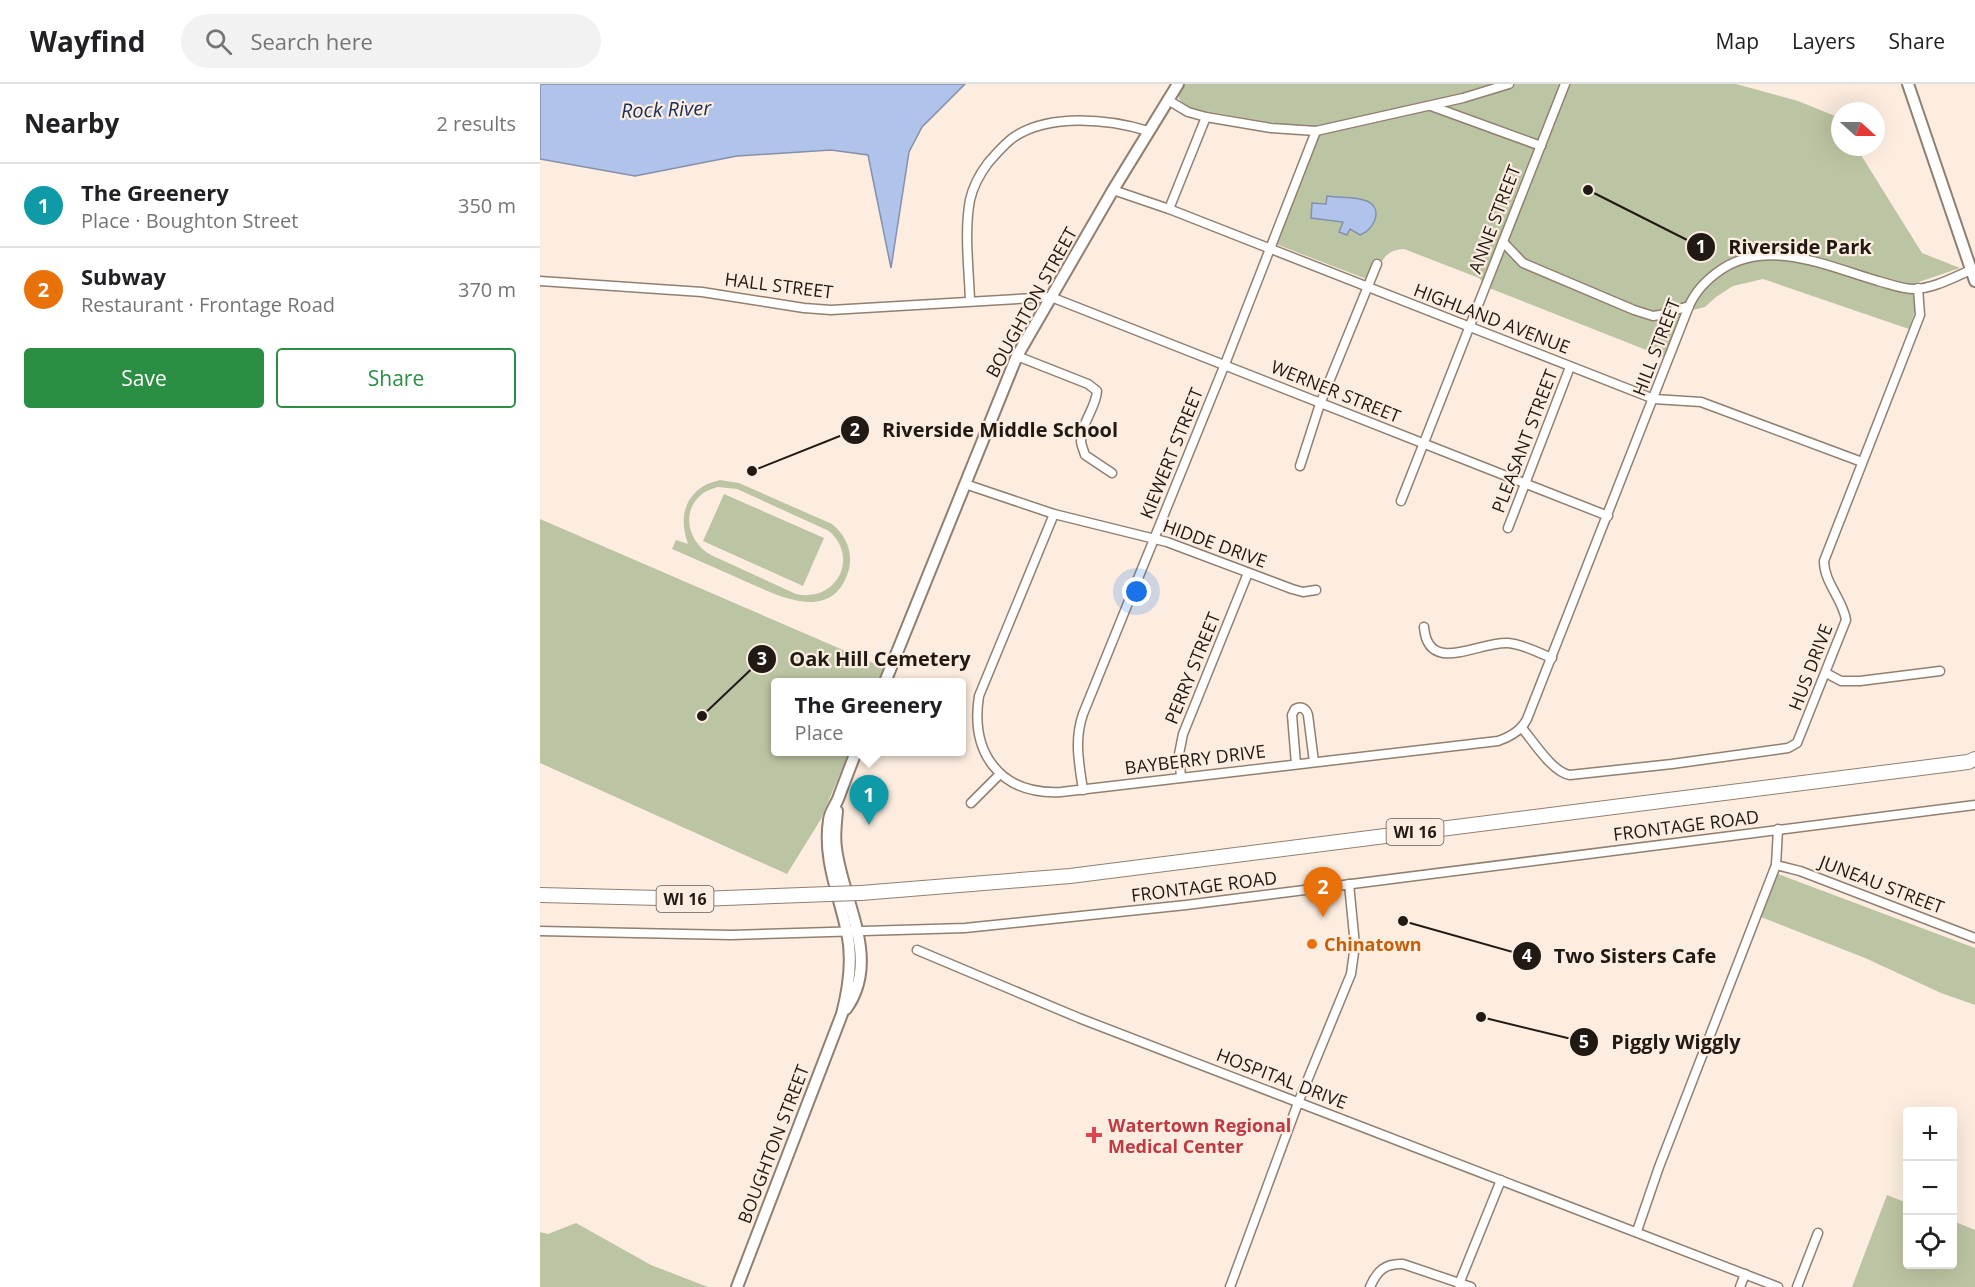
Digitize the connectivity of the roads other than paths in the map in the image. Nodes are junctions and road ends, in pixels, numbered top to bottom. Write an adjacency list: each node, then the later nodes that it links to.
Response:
1 (1178, 84): 5 (street, BOUGHTON STREET)
2 (1509, 84): 6 (street)
3 (1565, 84): 10 (street, ANNE STREET)
4 (1908, 84): 16 (street)
5 (1168, 100): 7 (street); 8 (street, BOUGHTON STREET)
6 (1441, 106): 9 (street); 10 (street)
7 (1206, 117): 9 (street); 12 (street)
8 (1148, 131): 11 (street, BOUGHTON STREET); 22 (street)
9 (1316, 131): 14 (street, KIEWERT STREET)
10 (1540, 146): 13 (street, ANNE STREET)
11 (1113, 190): 12 (street, HIGHLAND AVENUE); 21 (street, BOUGHTON STREET)
12 (1169, 209): 14 (street, HIGHLAND AVENUE)
13 (1503, 242): 23 (street); 24 (street, ANNE STREET)
14 (1269, 248): 19 (street, HIGHLAND AVENUE); 26 (street, KIEWERT STREET)
15 (1377, 264): 19 (street)
16 (1971, 270): 18 (street); 20 (street, HILL STREET)
17 (540, 280): 22 (street, HALL STREET)
18 (1975, 281)
19 (1367, 288): 24 (street, HIGHLAND AVENUE); 29 (street)
20 (1918, 288): 23 (street, HILL STREET); 31 (street, HUS DRIVE)
21 (1051, 297): 22 (street, HALL STREET); 25 (street, BOUGHTON STREET); 26 (street, WERNER STREET)
22 (970, 301)
23 (1689, 306): 28 (street, HILL STREET)
24 (1470, 327): 27 (street, HIGHLAND AVENUE); 30 (street, ANNE STREET)
25 (1017, 356): 33 (street); 34 (street, BOUGHTON STREET)
26 (1225, 364): 29 (street, WERNER STREET); 40 (street, KIEWERT STREET)
27 (1570, 367): 28 (street, HIGHLAND AVENUE); 35 (street, PLEASANT STREET)
28 (1654, 399): 31 (street, HIGHLAND AVENUE); 38 (street, HILL STREET)
29 (1320, 404): 30 (street, WERNER STREET); 32 (street)
30 (1424, 444): 35 (street, WERNER STREET); 36 (street, ANNE STREET)
31 (1862, 462): 46 (street, HUS DRIVE)
32 (1300, 466)
33 (1112, 473)
34 (965, 484): 37 (street, HIDDE DRIVE); 47 (street, BOUGHTON STREET)
35 (1524, 484): 38 (street, WERNER STREET); 39 (street, PLEASANT STREET)
36 (1401, 501)
37 (1054, 514): 40 (street, HIDDE DRIVE); 53 (street)
38 (1608, 516): 44 (street, HILL STREET)
39 (1508, 528)
40 (1155, 538): 41 (street, HIDDE DRIVE); 55 (street, KIEWERT STREET)
41 (1248, 573): 42 (street, HIDDE DRIVE); 54 (street, PERRY STREET)
42 (1316, 590)
43 (1424, 627): 44 (street)
44 (1552, 658): 48 (street)
45 (1940, 671): 46 (street)
46 (1826, 674): 48 (street, HUS DRIVE)
47 (887, 678)
48 (1522, 728): 51 (street, BAYBERRY DRIVE)
49 (854, 756): 63 (street, BOUGHTON STREET)
50 (1973, 761): 61 (highway, WI 16, bridge)
51 (1314, 762): 52 (street, BAYBERRY DRIVE); 52 (street)
52 (1296, 764): 54 (street, BAYBERRY DRIVE)
53 (999, 775): 55 (street, BAYBERRY DRIVE); 56 (street)
54 (1181, 777): 55 (street, BAYBERRY DRIVE)
55 (1083, 790)
56 (970, 803)
57 (1975, 805): 58 (street, FRONTAGE ROAD)
58 (1778, 829): 59 (street); 60 (street, FRONTAGE ROAD)
59 (1776, 865): 64 (street, JUNEAU STREET); 68 (street)
60 (1349, 884): 63 (street, FRONTAGE ROAD); 66 (street)
61 (540, 895)
62 (540, 931): 63 (street, FRONTAGE ROAD)
63 (852, 932): 72 (street, BOUGHTON STREET)
64 (1975, 938)
65 (917, 950): 66 (street, HOSPITAL DRIVE)
66 (1298, 1103): 67 (street, HOSPITAL DRIVE); 73 (street)
67 (1501, 1180): 68 (street, HOSPITAL DRIVE); 71 (street)
68 (1637, 1231): 70 (street, HOSPITAL DRIVE)
69 (1818, 1233): 78 (street)
70 (1745, 1274): 76 (street); 77 (street, HOSPITAL DRIVE)
71 (1459, 1284): 74 (street); 75 (street)
72 (737, 1287)
73 (1230, 1287)
74 (1370, 1287)
75 (1471, 1287)
76 (1740, 1287)
77 (1778, 1287)
78 (1797, 1287)

